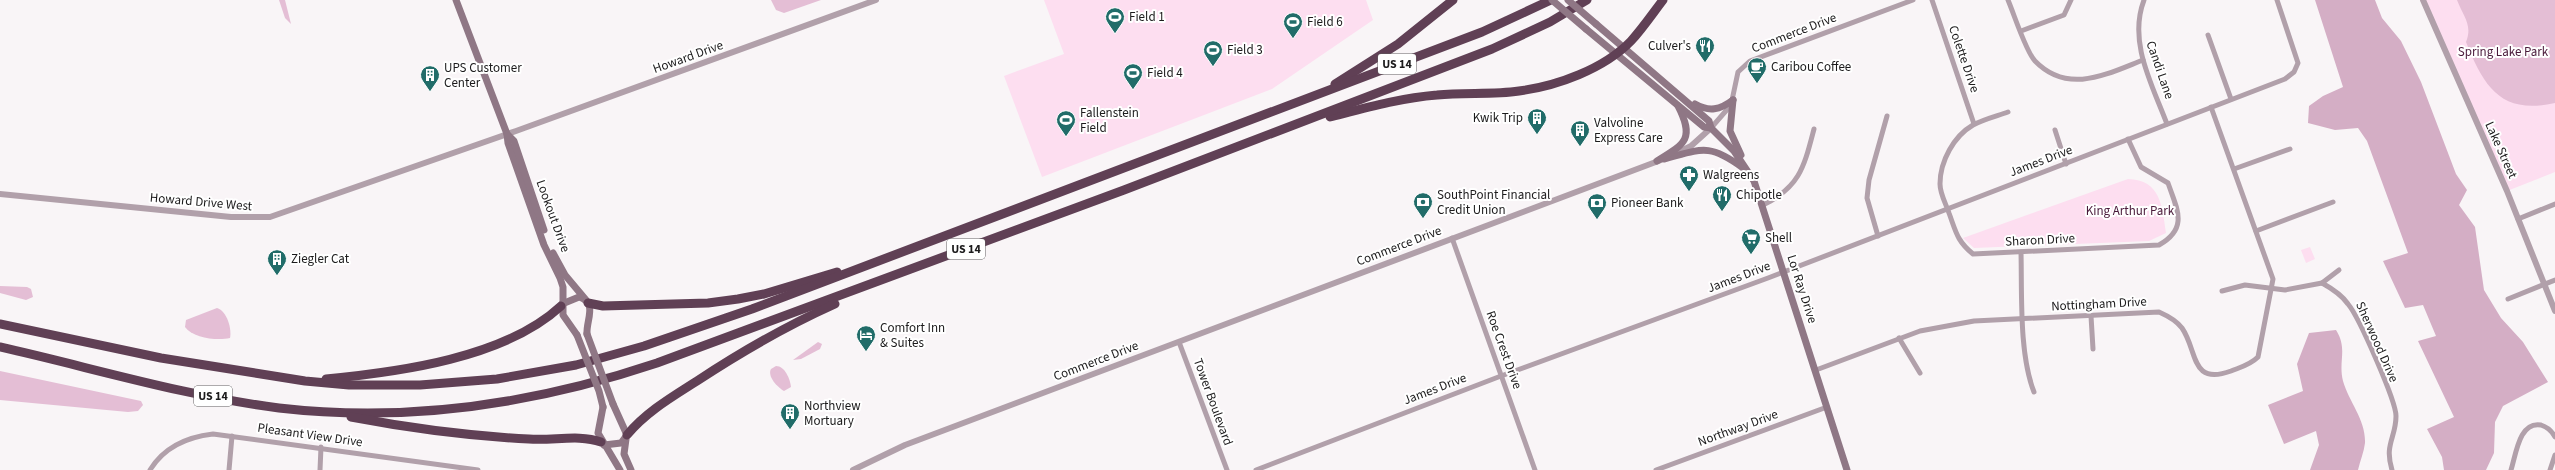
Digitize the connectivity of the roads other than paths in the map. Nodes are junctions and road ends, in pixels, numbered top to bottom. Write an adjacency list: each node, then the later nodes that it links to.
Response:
1 (456, 0): 34 (main road, Lookout Drive)
2 (876, 0): 34 (street, Howard Drive)
3 (1453, 0): 20 (highway)
4 (1551, 0): 18 (main road, Lor Ray Drive, bridge); 20 (highway, US 14)
5 (1568, 0): 17 (main road, Lor Ray Drive, bridge)
6 (1587, 0): 30 (highway, US 14)
7 (1663, 0): 17 (highway)
8 (1913, 0): 22 (street, Commerce Drive)
9 (1932, 0): 28 (street, Colette Drive)
10 (2008, 0): 15 (street)
11 (2071, 0): 15 (street)
12 (2144, 0): 19 (street, Candi Lane)
13 (2277, 0): 23 (street, James Drive)
14 (2423, 0): 46 (street, Lake Street)
15 (2021, 31): 19 (street)
16 (2208, 35): 23 (street)
17 (1625, 47): 18 (highway); 21 (main road, Lor Ray Drive)
18 (1615, 55): 24 (main road, Lor Ray Drive); 30 (highway)
19 (2143, 60): 29 (street, Candi Lane)
20 (1313, 97): 51 (highway, US 14)
21 (1684, 98): 22 (main road); 31 (main road, Lor Ray Drive)
22 (1733, 100): 31 (street, Commerce Drive); 40 (main road)
23 (2231, 100): 25 (street, James Drive)
24 (1676, 103): 31 (main road, Lor Ray Drive); 37 (main road)
25 (2211, 107): 29 (street, James Drive); 39 (street, Nottingham Drive)
26 (2008, 112): 28 (street, Sharon Drive)
27 (1887, 116): 48 (street)
28 (1974, 124): 45 (street, Sharon Drive)
29 (2167, 124): 35 (street, James Drive)
30 (1289, 127): 58 (highway, US 14)
31 (1711, 128): 37 (street, Commerce Drive); 40 (main road, Lor Ray Drive)
32 (1814, 130): 44 (street)
33 (2055, 130): 38 (street)
34 (507, 134): 41 (street, Howard Drive West); 61 (main road, Lookout Drive); 62 (main road, Lookout Drive)
35 (2128, 139): 38 (street, James Drive); 50 (street, Sharon Drive)
36 (2290, 149): 39 (street)
37 (1660, 160): 40 (main road); 49 (street, Commerce Drive)
38 (2066, 164): 45 (street, James Drive)
39 (2234, 169): 47 (street, Nottingham Drive)
40 (1749, 173): 44 (main road, Lor Ray Drive)
41 (0, 194)
42 (2333, 202): 47 (street)
43 (2555, 204): 46 (street)
44 (1763, 205): 52 (main road, Lor Ray Drive)
45 (1947, 208): 48 (street, James Drive); 50 (street, Sharon Drive)
46 (2518, 219): 56 (street, Lake Street)
47 (2256, 231): 57 (street, Nottingham Drive)
48 (1878, 236): 52 (street, James Drive)
49 (1452, 238): 68 (street, Commerce Drive); 75 (street, Roe Crest Drive)
50 (2021, 252): 65 (street)
51 (857, 269): 61 (highway); 76 (highway, US 14)
52 (1784, 270): 73 (main road, Lor Ray Drive); 75 (street, James Drive)
53 (2339, 270): 55 (street)
54 (2555, 280): 56 (street)
55 (2322, 282): 57 (street); 99 (street, Sherwood Drive)
56 (2545, 284): 60 (street); 63 (street, Lake Street)
57 (2273, 289): 59 (street); 64 (street, Nottingham Drive)
58 (857, 290): 79 (highway, US 14); 81 (highway, US 14)
59 (2222, 291)
60 (2508, 299)
61 (587, 302): 62 (main road); 81 (main road, bridge)
62 (562, 305): 76 (highway); 83 (main road, Lookout Drive, bridge)
63 (2555, 311)
64 (2091, 316): 65 (street, Nottingham Drive); 71 (street)
65 (2023, 319): 67 (street, Nottingham Drive); 77 (street)
66 (0, 324): 76 (highway, US 14)
67 (1899, 338): 73 (street, Nottingham Drive); 74 (street)
68 (1179, 342): 93 (street, Commerce Drive); 94 (street, Tower Boulevard)
69 (0, 347): 72 (highway, US 14)
70 (0, 350): 72 (highway)
71 (2094, 350)
72 (56, 359): 79 (highway, US 14)
73 (1816, 370): 78 (main road, Lor Ray Drive)
74 (1920, 373)
75 (1501, 376): 95 (street, James Drive); 96 (street, Roe Crest Drive)
76 (305, 381)
77 (2034, 392)
78 (1827, 407): 97 (street, Northway Drive); 98 (main road, Lor Ray Drive)
79 (322, 411): 83 (highway)
80 (232, 436): 84 (street, Pleasant View Drive); 87 (street, Pleasant View Drive); 88 (street)
81 (626, 437): 83 (main road); 92 (main road)
82 (2555, 437): 100 (street)
83 (603, 443): 91 (main road, Lookout Drive)
84 (321, 447): 86 (street, Pleasant View Drive); 89 (street)
85 (2555, 456): 101 (street)
86 (444, 468): 90 (street, Pleasant View Drive)
87 (150, 470)
88 (229, 470)
89 (320, 470)
90 (478, 470)
91 (620, 470)
92 (631, 470)
93 (853, 470)
94 (1227, 470)
95 (1256, 470)
96 (1535, 470)
97 (1656, 470)
98 (1847, 470)
99 (2392, 470)
100 (2511, 470)
101 (2550, 470)

